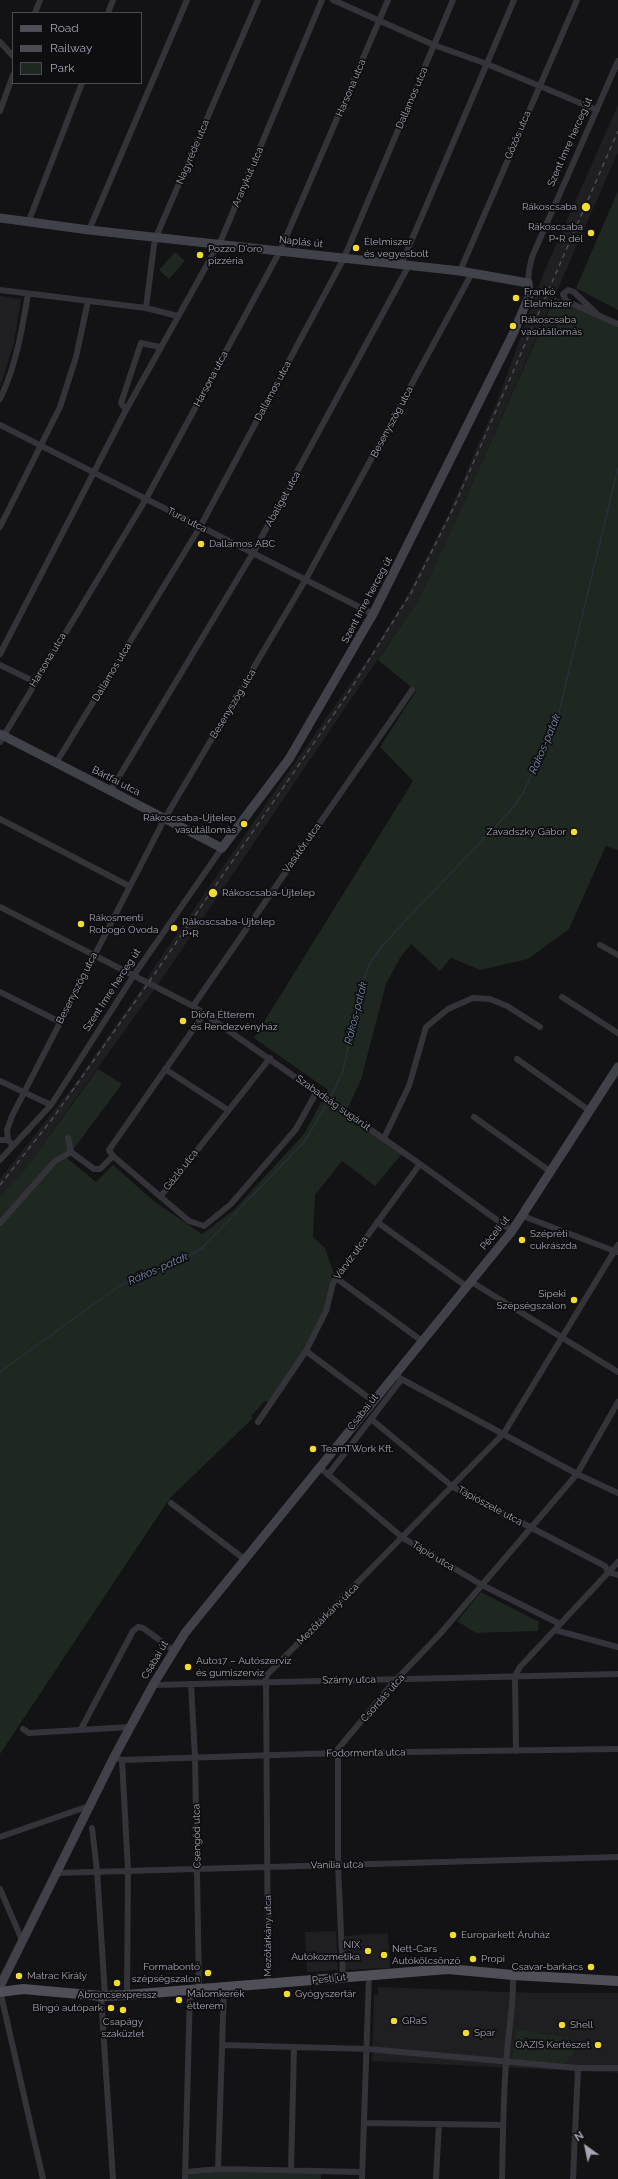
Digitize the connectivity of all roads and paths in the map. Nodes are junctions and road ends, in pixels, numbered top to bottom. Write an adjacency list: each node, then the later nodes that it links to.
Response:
1 (40, 0): 11 (street)
2 (113, 0): 12 (street)
3 (187, 0): 26 (street)
4 (258, 0): 27 (street, Nagyréde utca)
5 (322, 0): 28 (street, Aranykút utca)
6 (333, 0): 13 (street)
7 (388, 0): 13 (street, Harsona utca)
8 (453, 0): 15 (street, Dallamos utca)
9 (514, 0): 18 (street, Abaliget utca)
10 (577, 0): 21 (street, Gőzös utca)
11 (35, 12)
12 (108, 12)
13 (379, 20): 15 (street); 29 (street, Harsona utca)
14 (0, 42): 16 (street)
15 (434, 45): 18 (street); 30 (street, Dallamos utca)
16 (12, 55)
17 (618, 61): 22 (street, Szent Imre herceg út)
18 (487, 64): 21 (street); 31 (street, Abaliget utca)
19 (12, 78): 23 (street)
20 (82, 84): 25 (street)
21 (539, 87): 22 (street); 32 (street, Gőzös utca)
22 (597, 110): 34 (street, Szent Imre herceg út)
23 (0, 111)
24 (0, 218): 25 (street, Naplás út)
25 (28, 223): 26 (street, Naplás út)
26 (89, 230): 27 (street, Naplás út)
27 (156, 237): 28 (street, Naplás út); 38 (street, Nagyréde utca)
28 (219, 244): 29 (street, Naplás út); 39 (street, Aranykút utca)
29 (280, 250): 30 (street, Naplás út); 48 (street, Harsona utca)
30 (344, 258): 31 (street, Naplás út); 50 (street, Dallamos utca)
31 (405, 265): 32 (street, Naplás út); 51 (street, Abaliget utca)
32 (460, 271): 33 (street, Naplás út)
33 (472, 273): 34 (street, Naplás út); 52 (street, Besenyszög utca)
34 (528, 283): 53 (street, Szent Imre herceg út)
35 (0, 290): 36 (street)
36 (28, 294): 37 (street); 43 (street)
37 (88, 301): 38 (street); 46 (street)
38 (146, 308): 39 (street)
39 (178, 316): 42 (street, Aranykút utca)
40 (599, 316): 40 (street); 41 (street)
41 (618, 324)
42 (160, 347): 44 (street, Aranykút utca); 44 (street)
43 (0, 399)
44 (126, 410): 47 (street, Aranykút utca)
45 (0, 425): 46 (street, Tura utca)
46 (42, 446): 47 (street, Tura utca); 49 (street)
47 (94, 472): 48 (street, Tura utca); 54 (street, Aranykút utca)
48 (146, 499): 50 (street, Tura utca); 56 (street, Harsona utca)
49 (0, 527)
50 (200, 527): 51 (street, Tura utca); 59 (street, Dallamos utca)
51 (253, 553): 52 (street, Tura utca); 60 (street, Abaliget utca)
52 (306, 579): 53 (street, Tura utca); 61 (street, Besenyszög utca)
53 (373, 614): 63 (street, Szent Imre herceg út)
54 (0, 654)
55 (0, 665): 56 (street)
56 (35, 682): 58 (street, Harsona utca)
57 (412, 690): 72 (street, Vasútőr utca)
58 (1, 737): 59 (street, Bártfai utca)
59 (56, 762): 60 (street, Bártfai utca)
60 (111, 790): 61 (street, Bártfai utca)
61 (165, 818): 63 (street, Bártfai utca); 64 (street, Besenyszög utca)
62 (0, 819): 64 (street)
63 (222, 848): 69 (street, Szent Imre herceg út)
64 (129, 886): 67 (street, Besenyszög utca)
65 (0, 907): 67 (street, Szabadság sugárút)
66 (600, 945): 68 (street)
67 (94, 955): 69 (street, Szabadság sugárút); 74 (street, Besenyszög utca)
68 (618, 955)
69 (134, 975): 72 (street, Szabadság sugárút); 84 (street, Szent Imre herceg út)
70 (0, 992): 74 (street)
71 (562, 996): 76 (street)
72 (193, 1006): 73 (street, Szabadság sugárút)
73 (204, 1014): 77 (street, Szabadság sugárút); 80 (street)
74 (60, 1022): 82 (street, Besenyszög utca)
75 (540, 1027): 89 (street)
76 (618, 1033)
77 (270, 1058): 83 (street, Szabadság sugárút); 85 (street, Gázló utca)
78 (517, 1059): 86 (street)
79 (618, 1067): 86 (street, Péceli út)
80 (165, 1069): 85 (street); 94 (street)
81 (0, 1081): 82 (street)
82 (24, 1092): 84 (street); 91 (street, Besenyszög utca)
83 (319, 1093): 89 (street, Szabadság sugárút); 98 (street, Gázló utca)
84 (51, 1105): 92 (street, Szent Imre herceg út)
85 (228, 1110): 98 (street, Gázló utca)
86 (590, 1111): 97 (street, Péceli út)
87 (474, 1116): 97 (street)
88 (68, 1138): 93 (street)
89 (384, 1138): 96 (street, Szabadság sugárút)
90 (0, 1140): 91 (street)
91 (8, 1140): 92 (street)
92 (13, 1146): 95 (street, Szent Imre herceg út)
93 (71, 1152): 94 (street); 100 (street)
94 (113, 1156): 98 (street)
95 (0, 1160)
96 (420, 1164): 101 (street, Várvíz utca); 102 (street, Szabadság sugárút)
97 (551, 1172): 99 (street, Péceli út)
98 (161, 1196)
99 (523, 1216): 102 (street, Péceli út); 104 (street)
100 (0, 1222)
101 (377, 1222): 105 (street, Várvíz utca); 106 (street)
102 (512, 1231): 106 (street, Péceli út)
103 (618, 1245): 104 (street, Mezőtárkány utca)
104 (616, 1252): 107 (street, Mezőtárkány utca)
105 (336, 1278): 108 (street); 109 (street, Várvíz utca)
106 (468, 1283): 107 (street); 108 (street, Péceli út)
107 (562, 1337): 110 (street); 116 (street, Mezőtárkány utca)
108 (422, 1341): 111 (street, Péceli út)
109 (306, 1351): 112 (street); 115 (street, Várvíz utca)
110 (618, 1372)
111 (398, 1377): 112 (street, Péceli út); 114 (street, Csabai út); 116 (street)
112 (373, 1401): 117 (street, Csabai út)
113 (618, 1402): 118 (street, Csordás utca)
114 (371, 1419): 119 (street, Csabai út); 120 (street, Tápiószele utca)
115 (258, 1422)
116 (504, 1433): 118 (street); 120 (street, Mezőtárkány utca)
117 (319, 1468): 119 (street, Tápió utca); 125 (street, Csabai út)
118 (577, 1474): 121 (street); 123 (street, Csordás utca)
119 (328, 1476): 124 (street, Tápió utca)
120 (453, 1487): 123 (street, Tápiószele utca); 124 (street, Mezőtárkány utca)
121 (618, 1493)
122 (171, 1503): 125 (street)
123 (531, 1528): 127 (street, Tápiószele utca); 129 (street, Csordás utca)
124 (403, 1538): 129 (street, Tápió utca); 137 (street, Mezőtárkány utca)
125 (244, 1559): 133 (street, Csabai út)
126 (618, 1562): 127 (street)
127 (608, 1572): 128 (street, Tápiószele utca); 130 (street)
128 (618, 1575)
129 (482, 1585): 130 (street, Tápió utca); 136 (street, Csordás utca)
130 (560, 1624): 131 (street)
131 (555, 1630): 132 (street); 135 (street)
132 (618, 1647)
133 (173, 1650): 139 (street, Csabai út); 142 (street)
134 (618, 1674): 135 (street, Szárny utca)
135 (515, 1676): 136 (street, Szárny utca); 144 (street)
136 (399, 1679): 137 (street, Szárny utca); 145 (street, Csordás utca)
137 (264, 1681): 138 (street, Szárny utca); 146 (street, Mezőtárkány utca)
138 (191, 1684): 139 (street, Szárny utca); 147 (street, Csengőd utca)
139 (153, 1685): 140 (street, Csabai út)
140 (130, 1727): 142 (street); 148 (street, Csabai út)
141 (23, 1729): 142 (street)
142 (81, 1729)
143 (618, 1749): 144 (street, Fodormenta utca)
144 (516, 1751): 145 (street, Fodormenta utca)
145 (337, 1753): 146 (street, Fodormenta utca); 153 (street)
146 (265, 1755): 147 (street, Fodormenta utca); 154 (street, Mezőtárkány utca)
147 (195, 1757): 148 (street, Fodormenta utca); 155 (street, Csengőd utca)
148 (118, 1759): 149 (street, Csabai út); 156 (street)
149 (89, 1806): 151 (street); 158 (street, Csabai út)
150 (92, 1828): 157 (street)
151 (0, 1837)
152 (618, 1857): 153 (street, Vanília utca)
153 (338, 1865): 154 (street, Vanília utca); 163 (street)
154 (268, 1867): 155 (street, Vanília utca); 165 (street, Mezőtárkány utca)
155 (198, 1868): 156 (street, Vanília utca); 168 (street, Csengőd utca)
156 (128, 1870): 157 (street, Vanília utca); 169 (street)
157 (97, 1871): 158 (street, Vanília utca); 170 (street)
158 (56, 1873): 160 (street, Csabai út)
159 (0, 1888): 160 (street)
160 (22, 1940): 167 (street, Csabai út)
161 (369, 1974): 162 (main road, Pesti út); 163 (main road, Pesti út); 173 (street)
162 (513, 1975): 164 (main road, Pesti út); 174 (street)
163 (343, 1978): 165 (main road, Pesti út)
164 (618, 1981)
165 (268, 1984): 166 (main road, Pesti út)
166 (224, 1986): 168 (main road, Pesti út); 171 (street)
167 (2, 1988): 170 (main road, Pesti út); 184 (street)
168 (194, 1989): 169 (main road, Pesti út); 182 (street, Csengőd utca)
169 (127, 1995): 170 (main road, Pesti út)
170 (103, 1996): 185 (street)
171 (223, 2046): 172 (street); 180 (street)
172 (294, 2048): 173 (street); 181 (street)
173 (368, 2049): 174 (street); 177 (street)
174 (506, 2063): 175 (street); 179 (street)
175 (578, 2068): 176 (street); 188 (street)
176 (618, 2068)
177 (364, 2123): 178 (street); 183 (street)
178 (439, 2124): 179 (street); 186 (street)
179 (503, 2125): 187 (street)
180 (218, 2169): 181 (street); 182 (street)
181 (291, 2170): 183 (street)
182 (185, 2176)
183 (362, 2176)
184 (42, 2179)
185 (114, 2179)
186 (436, 2179)
187 (502, 2179)
188 (573, 2179)

